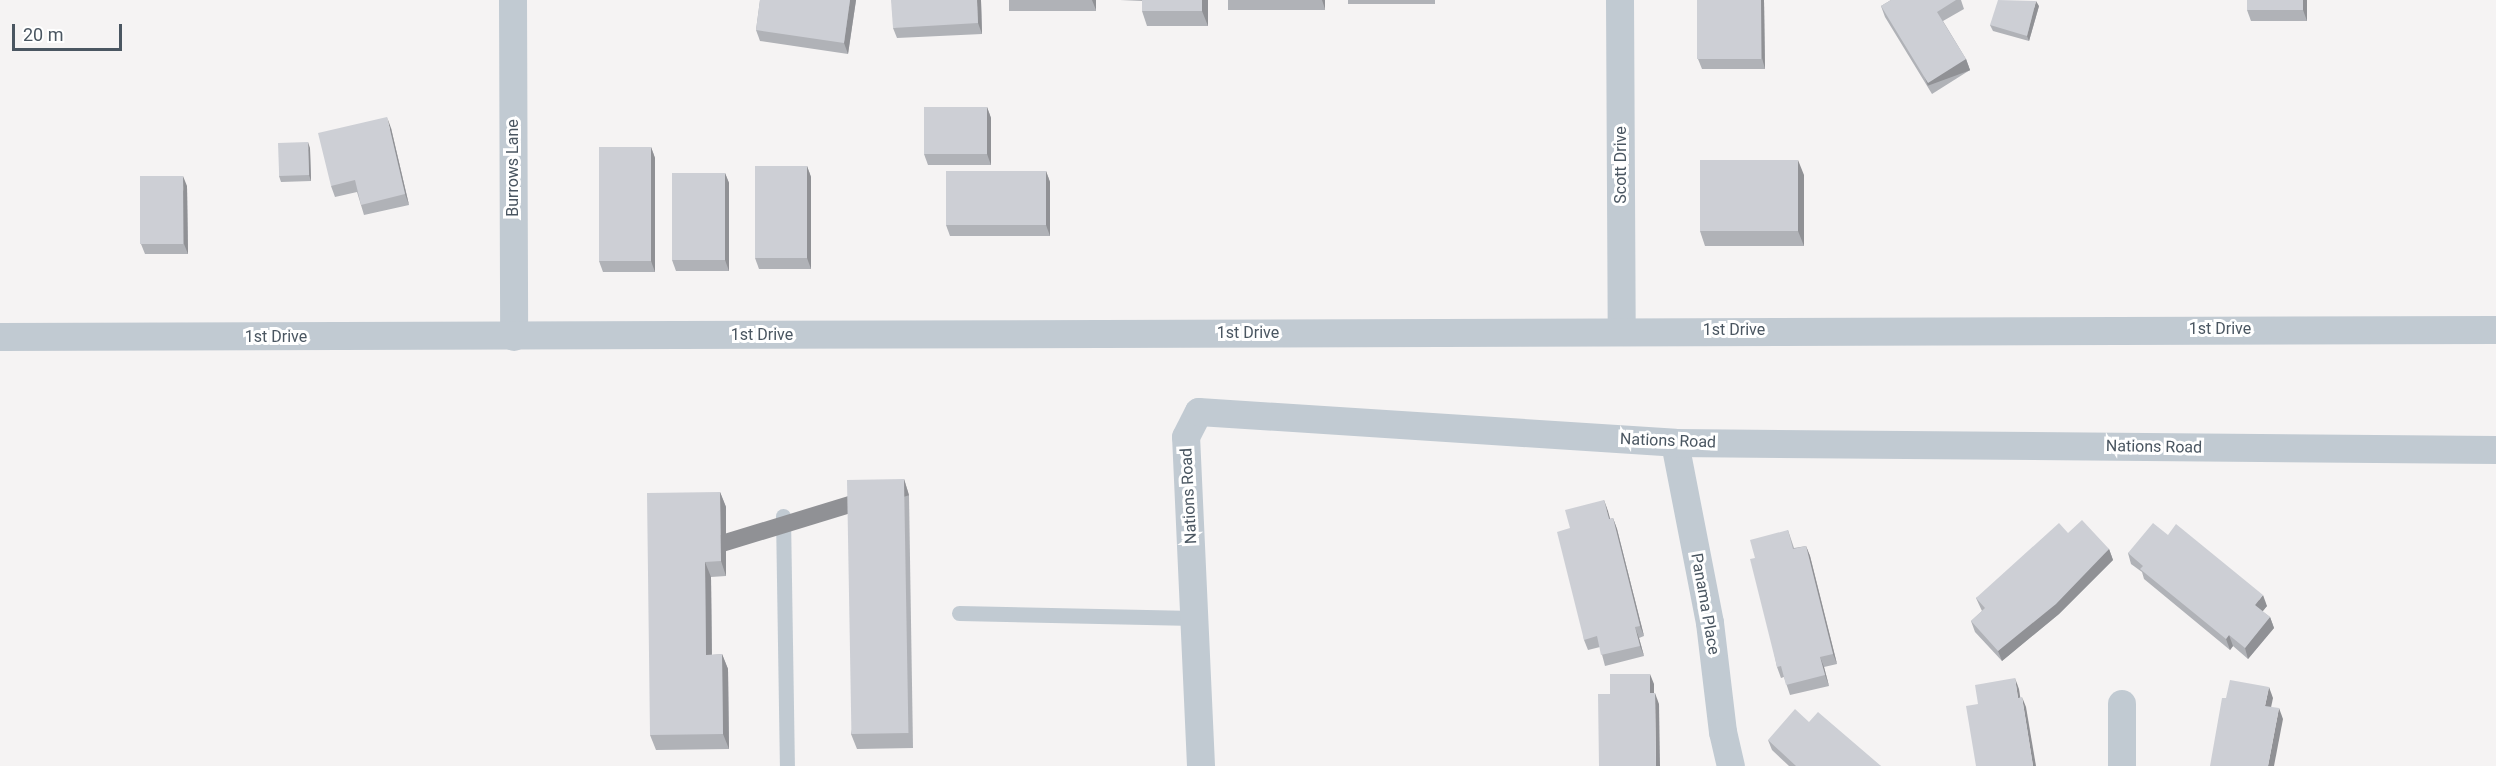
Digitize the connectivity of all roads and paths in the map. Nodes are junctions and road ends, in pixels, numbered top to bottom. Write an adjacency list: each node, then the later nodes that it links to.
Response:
1 (513, 0): 6 (street, Burrows Lane)
2 (1620, 0): 4 (street, Scott Drive)
3 (2496, 330): 4 (street, 1st Drive)
4 (1622, 331): 6 (street, 1st Drive)
5 (0, 337): 6 (street, 1st Drive)
6 (514, 337)
7 (1675, 443): 8 (street, Nations Road); 11 (street, Nations Road); 15 (street, Panama Place)
8 (2496, 450)
9 (783, 516): 13 (lane)
10 (959, 613): 11 (lane)
11 (1194, 618): 14 (street, Nations Road)
12 (2122, 704): 16 (street)
13 (787, 766)
14 (1201, 766)
15 (1731, 766)
16 (2122, 766)

